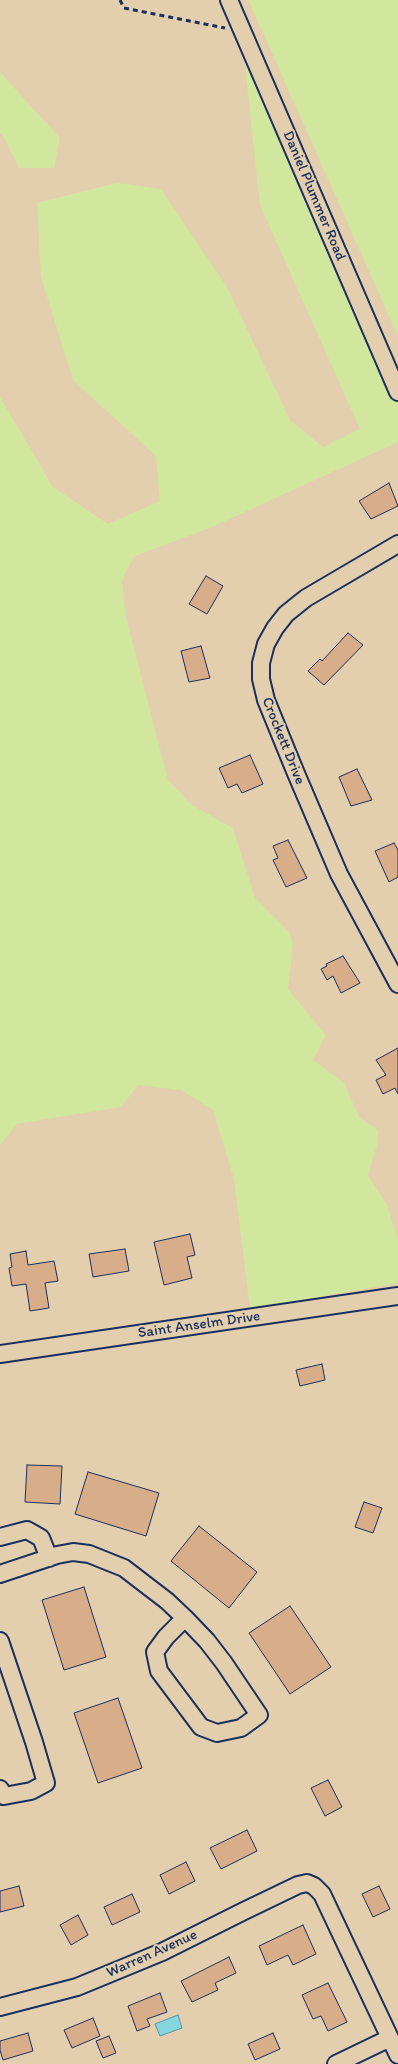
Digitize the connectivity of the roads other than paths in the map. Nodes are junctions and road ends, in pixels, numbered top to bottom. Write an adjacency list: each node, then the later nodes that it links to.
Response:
1 (229, 0): 2 (street, Daniel Plummer Road)
2 (398, 392)
3 (398, 544): 4 (street, Crockett Drive)
4 (398, 984)
5 (398, 1296): 6 (street, Saint Anselm Drive)
6 (0, 1354)
7 (0, 1537): 8 (street)
8 (49, 1558): 9 (street); 10 (street)
9 (0, 1574)
10 (185, 1618): 10 (street)
11 (0, 1641): 12 (street)
12 (0, 1789)
13 (0, 2007): 14 (street, Warren Avenue)
14 (390, 2038): 15 (street); 16 (street)
15 (398, 2055)
16 (336, 2064)

